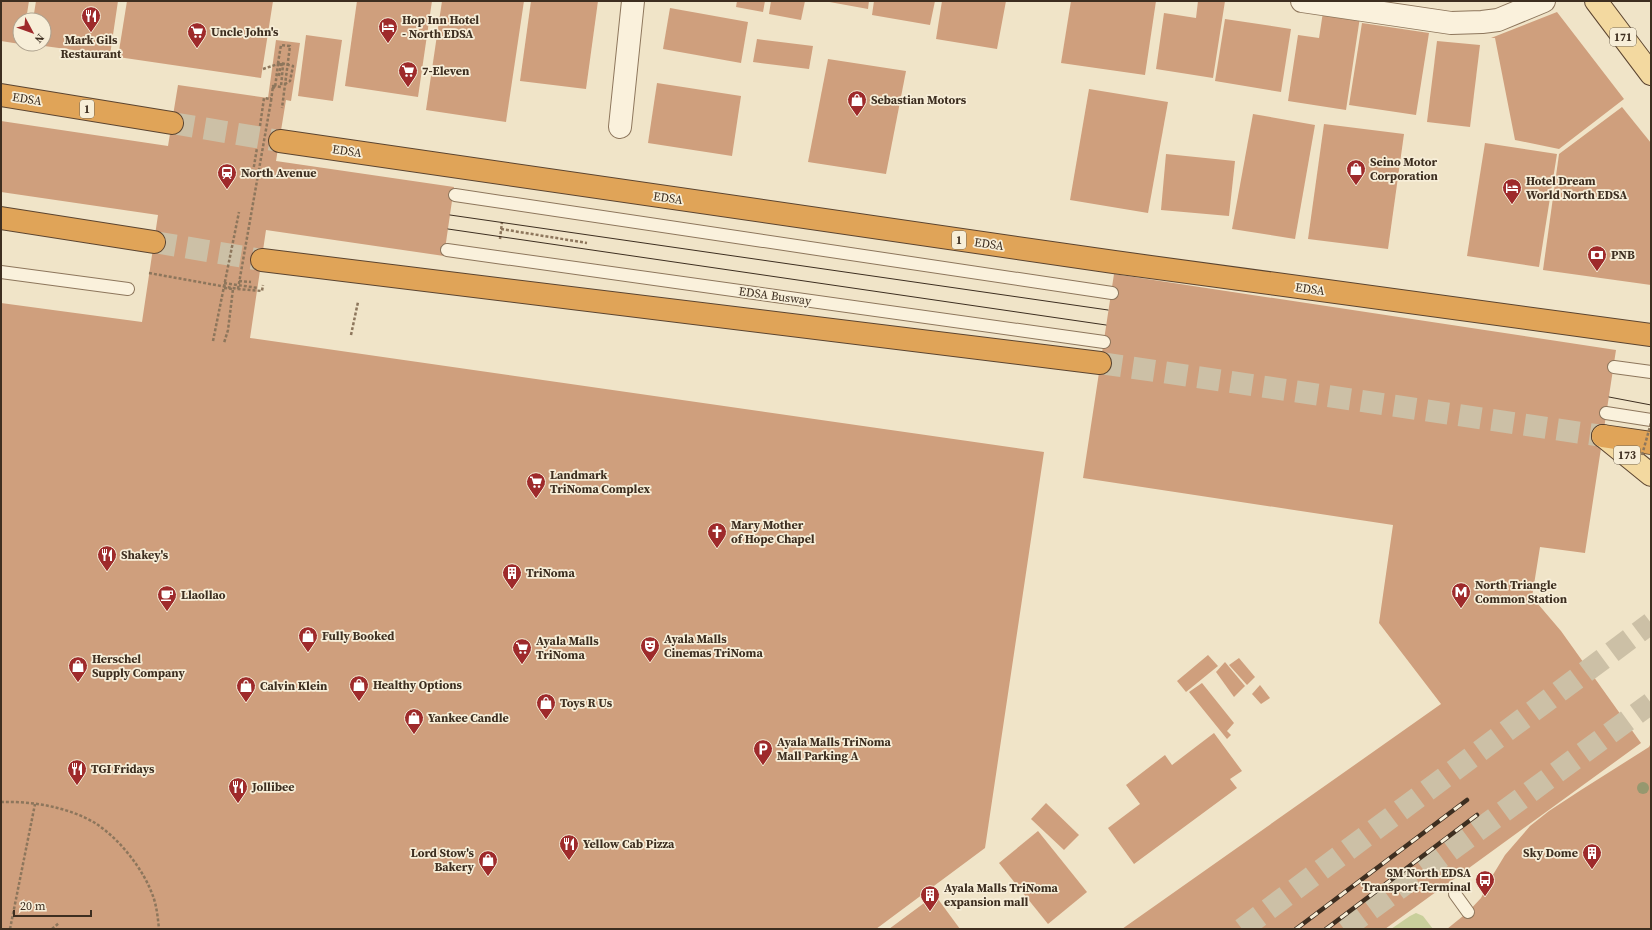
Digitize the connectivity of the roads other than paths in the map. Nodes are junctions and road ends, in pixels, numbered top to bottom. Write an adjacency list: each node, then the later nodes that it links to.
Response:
1 (633, 1): 8 (street)
2 (1302, 1): 3 (street)
3 (1544, 1)
4 (1596, 1): 5 (main road, 171)
5 (1651, 74)
6 (1, 95): 7 (highway, EDSA / 1)
7 (172, 123)
8 (620, 127)
9 (280, 141): 18 (highway, EDSA / 1)
10 (456, 195): 17 (lane)
11 (1, 218): 12 (highway)
12 (154, 242)
13 (447, 250): 19 (lane, EDSA Busway)
14 (262, 260): 20 (highway)
15 (1, 272): 16 (lane)
16 (128, 290)
17 (1112, 293)
18 (1647, 332)
19 (1104, 342)
20 (1100, 363)
21 (1614, 367): 22 (lane)
22 (1651, 372)
23 (1606, 413): 24 (lane)
24 (1651, 421)
25 (1603, 436): 26 (highway); 27 (main road, 173)
26 (1646, 449)
27 (1651, 475)
28 (1455, 894): 29 (lane)
29 (1468, 912)

